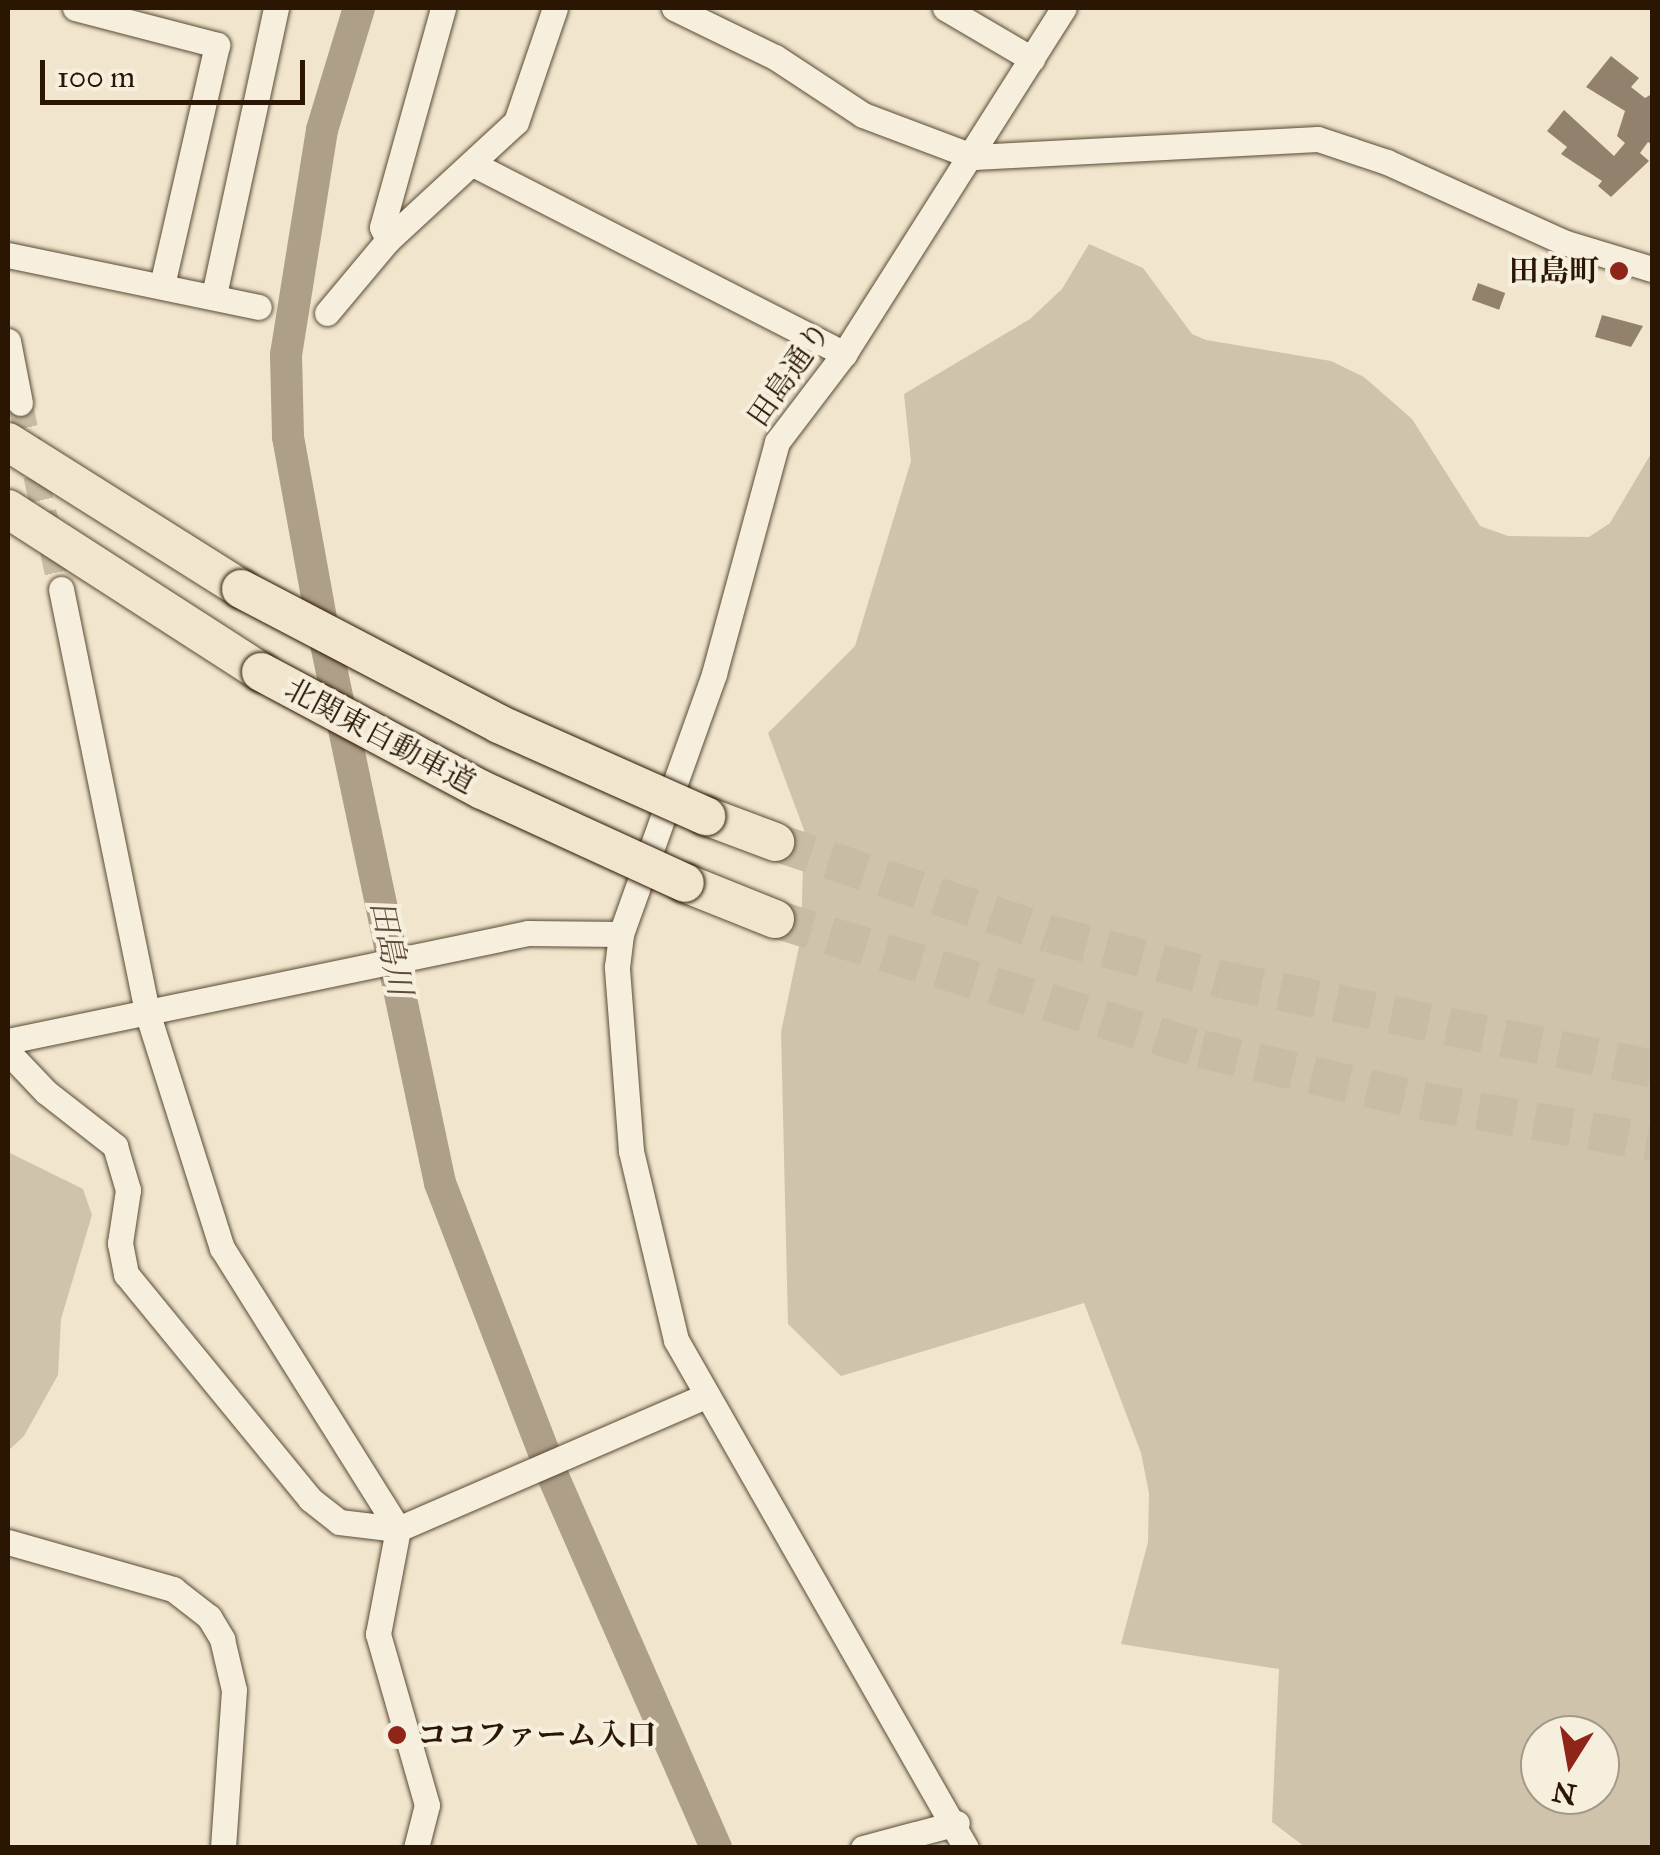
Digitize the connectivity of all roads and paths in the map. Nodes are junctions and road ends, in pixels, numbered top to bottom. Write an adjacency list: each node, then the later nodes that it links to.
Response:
1 (75, 8): 14 (street)
2 (276, 8): 15 (street)
3 (443, 8): 11 (street)
4 (555, 8): 10 (street)
5 (674, 8): 9 (street)
6 (1064, 8): 8 (street, 田島通り)
7 (954, 9): 8 (street)
8 (1032, 59): 9 (street, 田島通り)
9 (974, 157): 13 (street); 19 (street, 田島通り)
10 (475, 165): 11 (street); 19 (street)
11 (388, 240): 17 (street)
12 (8, 255): 14 (street)
13 (1652, 269)
14 (162, 286): 15 (street)
15 (214, 295): 16 (street)
16 (258, 308)
17 (328, 313)
18 (8, 341): 20 (street)
19 (844, 354): 26 (street, 田島通り)
20 (20, 403)
21 (8, 442): 24 (highway, 北関東自動車道, bridge)
22 (8, 510): 25 (highway, 北関東自動車道, bridge)
23 (60, 589): 27 (street)
24 (775, 842)
25 (775, 919)
26 (621, 934): 27 (street); 30 (street, 田島通り)
27 (146, 1012): 28 (street); 31 (street)
28 (8, 1041)
29 (8, 1052): 31 (street)
30 (706, 1396): 31 (street); 33 (street, 田島通り)
31 (398, 1528): 35 (street)
32 (8, 1542): 34 (street)
33 (957, 1823): 36 (street); 37 (street, 田島通り)
34 (223, 1848)
35 (416, 1848)
36 (863, 1848)
37 (966, 1848)

